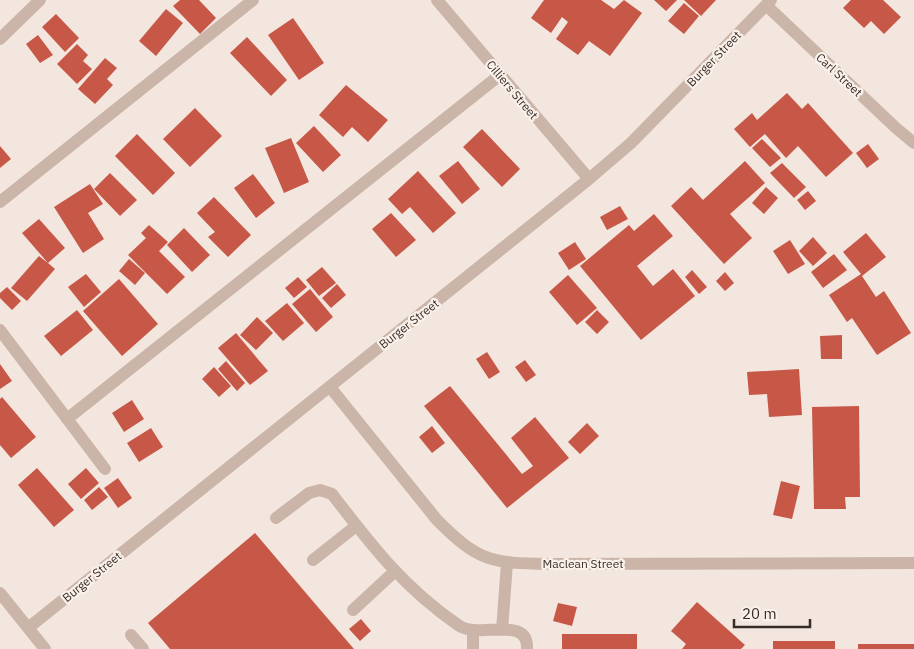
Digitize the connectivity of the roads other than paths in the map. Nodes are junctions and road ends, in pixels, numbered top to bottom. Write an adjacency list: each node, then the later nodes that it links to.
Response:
1 (40, 0): 5 (street)
2 (253, 0): 9 (street)
3 (437, 0): 6 (street, Cilliers Street)
4 (768, 2): 7 (street, Carl Street); 8 (street, Burger Street)
5 (0, 39)
6 (500, 75): 8 (street, Cilliers Street); 12 (street)
7 (914, 143)
8 (589, 179): 11 (street, Burger Street)
9 (0, 202)
10 (0, 330): 12 (street)
11 (330, 387): 17 (street, Maclean Street); 22 (street, Burger Street)
12 (67, 419): 13 (street)
13 (105, 469)
14 (276, 518): 15 (street)
15 (356, 526): 16 (street); 19 (street)
16 (313, 560)
17 (507, 563): 18 (street, Maclean Street); 23 (street)
18 (914, 563)
19 (394, 572): 21 (street); 24 (street)
20 (0, 593): 22 (street)
21 (353, 610)
22 (28, 628): 26 (street)
23 (502, 630): 24 (street); 29 (street)
24 (473, 631): 28 (street)
25 (131, 635): 27 (street)
26 (45, 649)
27 (142, 649)
28 (472, 649)
29 (527, 649)

